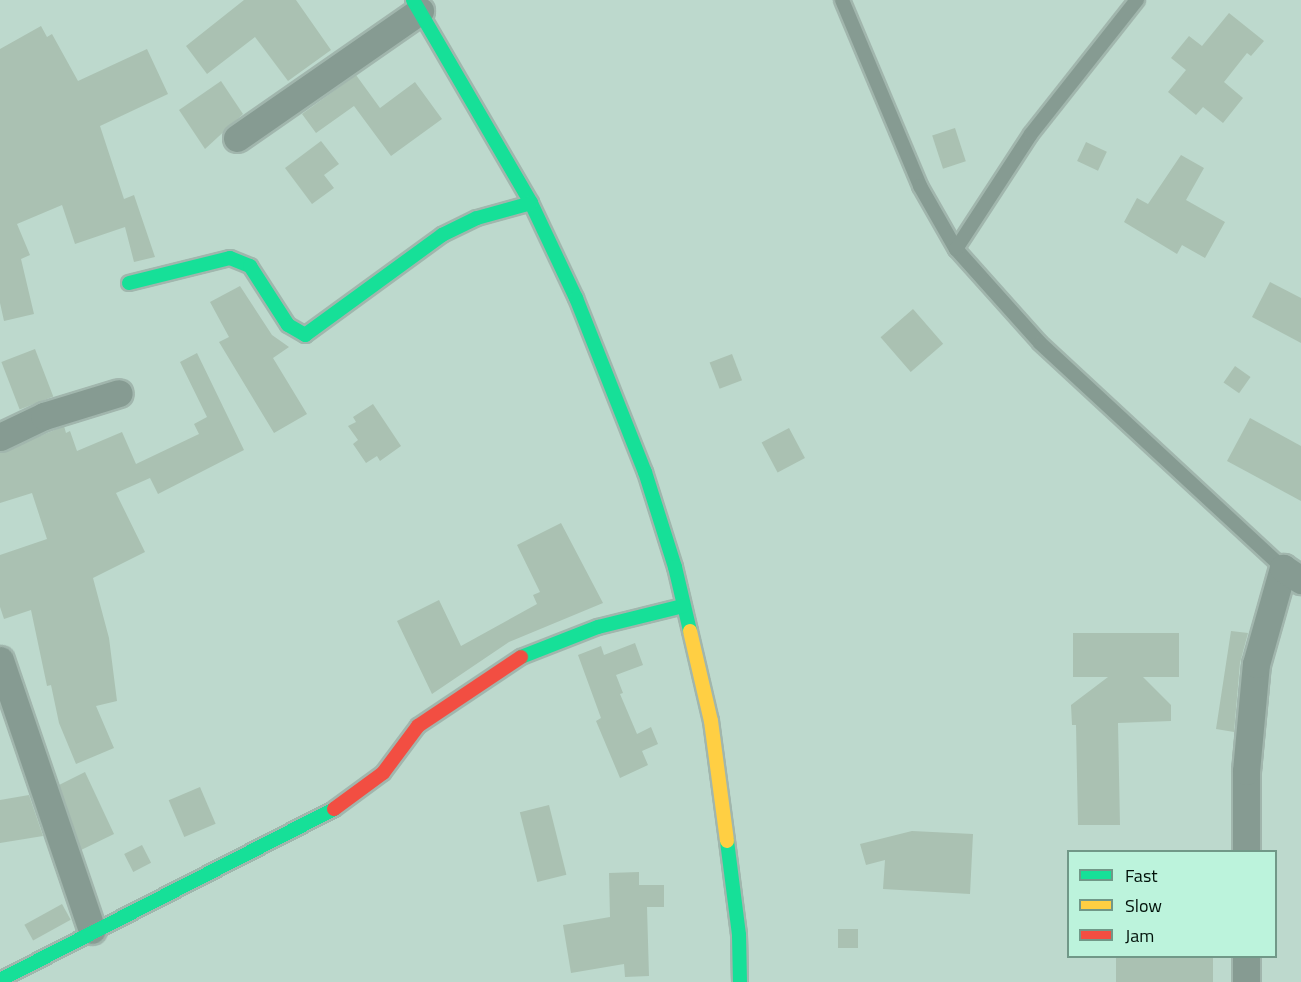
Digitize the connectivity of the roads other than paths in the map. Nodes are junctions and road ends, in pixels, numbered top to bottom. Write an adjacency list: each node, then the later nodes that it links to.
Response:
1 (842, 0): 6 (lane)
2 (1137, 0): 6 (lane)
3 (417, 6): 4 (street); 5 (street)
4 (237, 138)
5 (531, 203): 7 (street); 11 (street)
6 (956, 249): 10 (lane)
7 (129, 283)
8 (119, 393): 9 (street)
9 (0, 437)
10 (1292, 574): 13 (street)
11 (683, 606): 14 (street); 17 (street)
12 (0, 660): 14 (street)
13 (1246, 850)
14 (92, 930): 16 (street)
15 (1246, 958): 18 (street)
16 (0, 980)
17 (740, 982)
18 (1246, 982)

